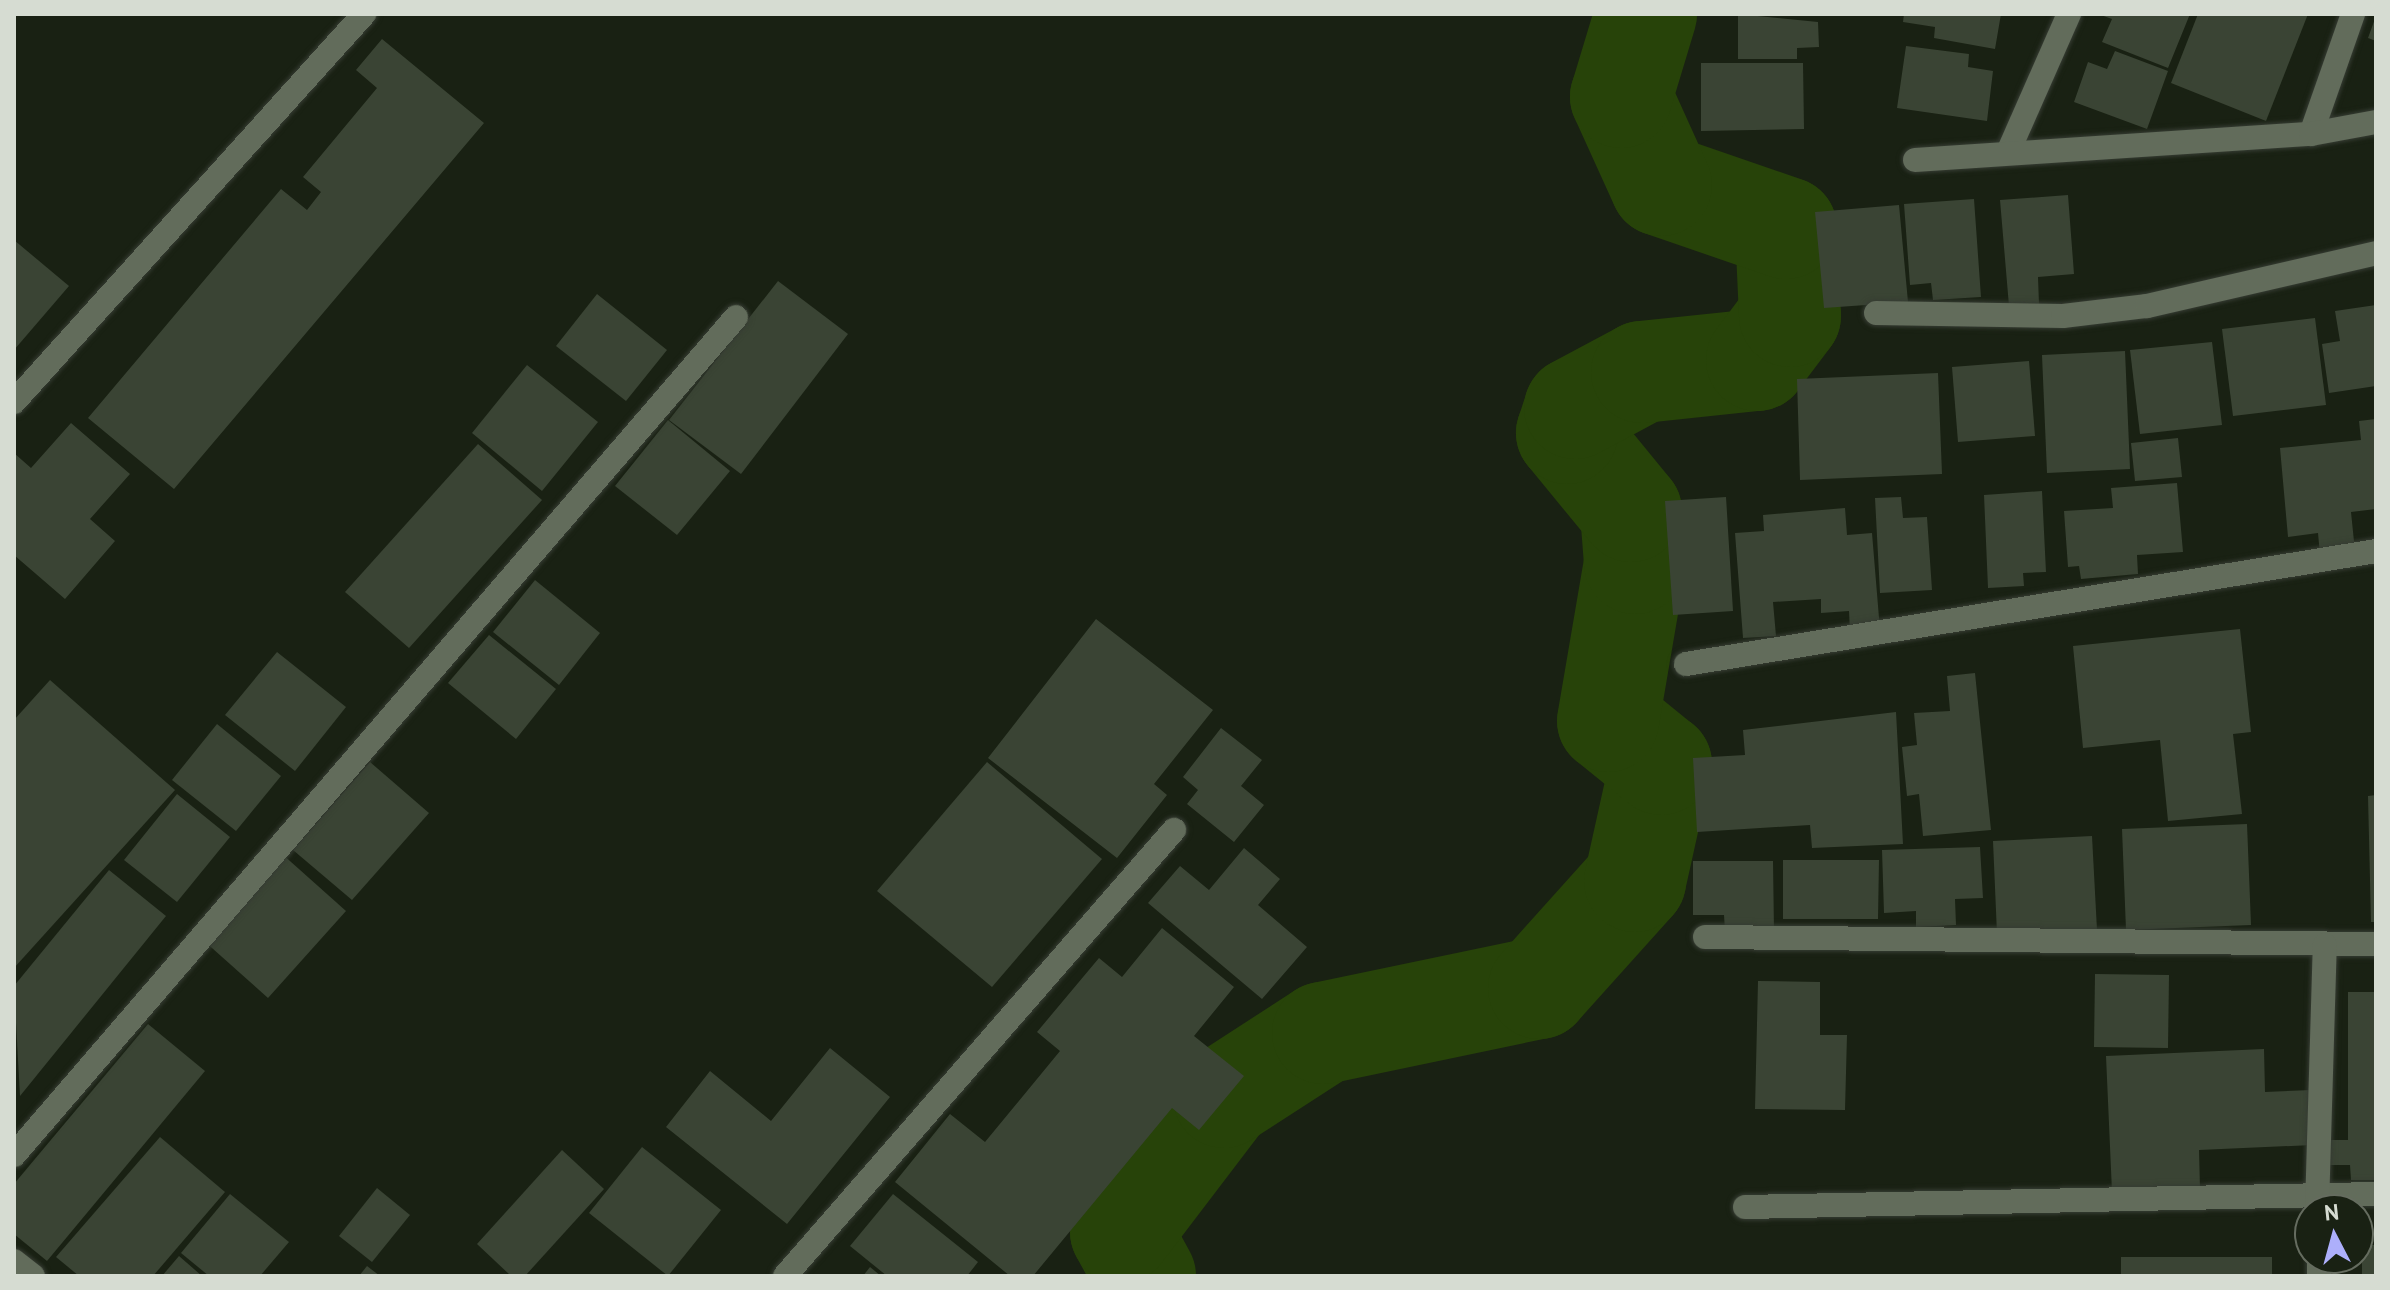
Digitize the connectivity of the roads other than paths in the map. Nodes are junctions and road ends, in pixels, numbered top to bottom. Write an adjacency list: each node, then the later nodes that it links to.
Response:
1 (364, 14): 11 (street)
2 (2069, 14): 6 (street)
3 (2353, 14): 5 (street)
4 (2376, 122): 5 (street)
5 (2311, 134): 6 (street)
6 (2009, 150): 7 (street)
7 (1915, 160)
8 (2376, 253): 9 (street)
9 (1876, 313)
10 (736, 317): 18 (street)
11 (14, 402)
12 (2376, 551): 13 (street)
13 (1686, 664)
14 (1174, 830): 24 (street)
15 (1705, 937): 17 (street)
16 (2376, 944): 17 (street)
17 (2325, 945): 19 (street)
18 (14, 1155)
19 (2317, 1194)
20 (2294, 1202): 21 (street)
21 (1745, 1207)
22 (14, 1261): 23 (street)
23 (33, 1276)
24 (785, 1276)

